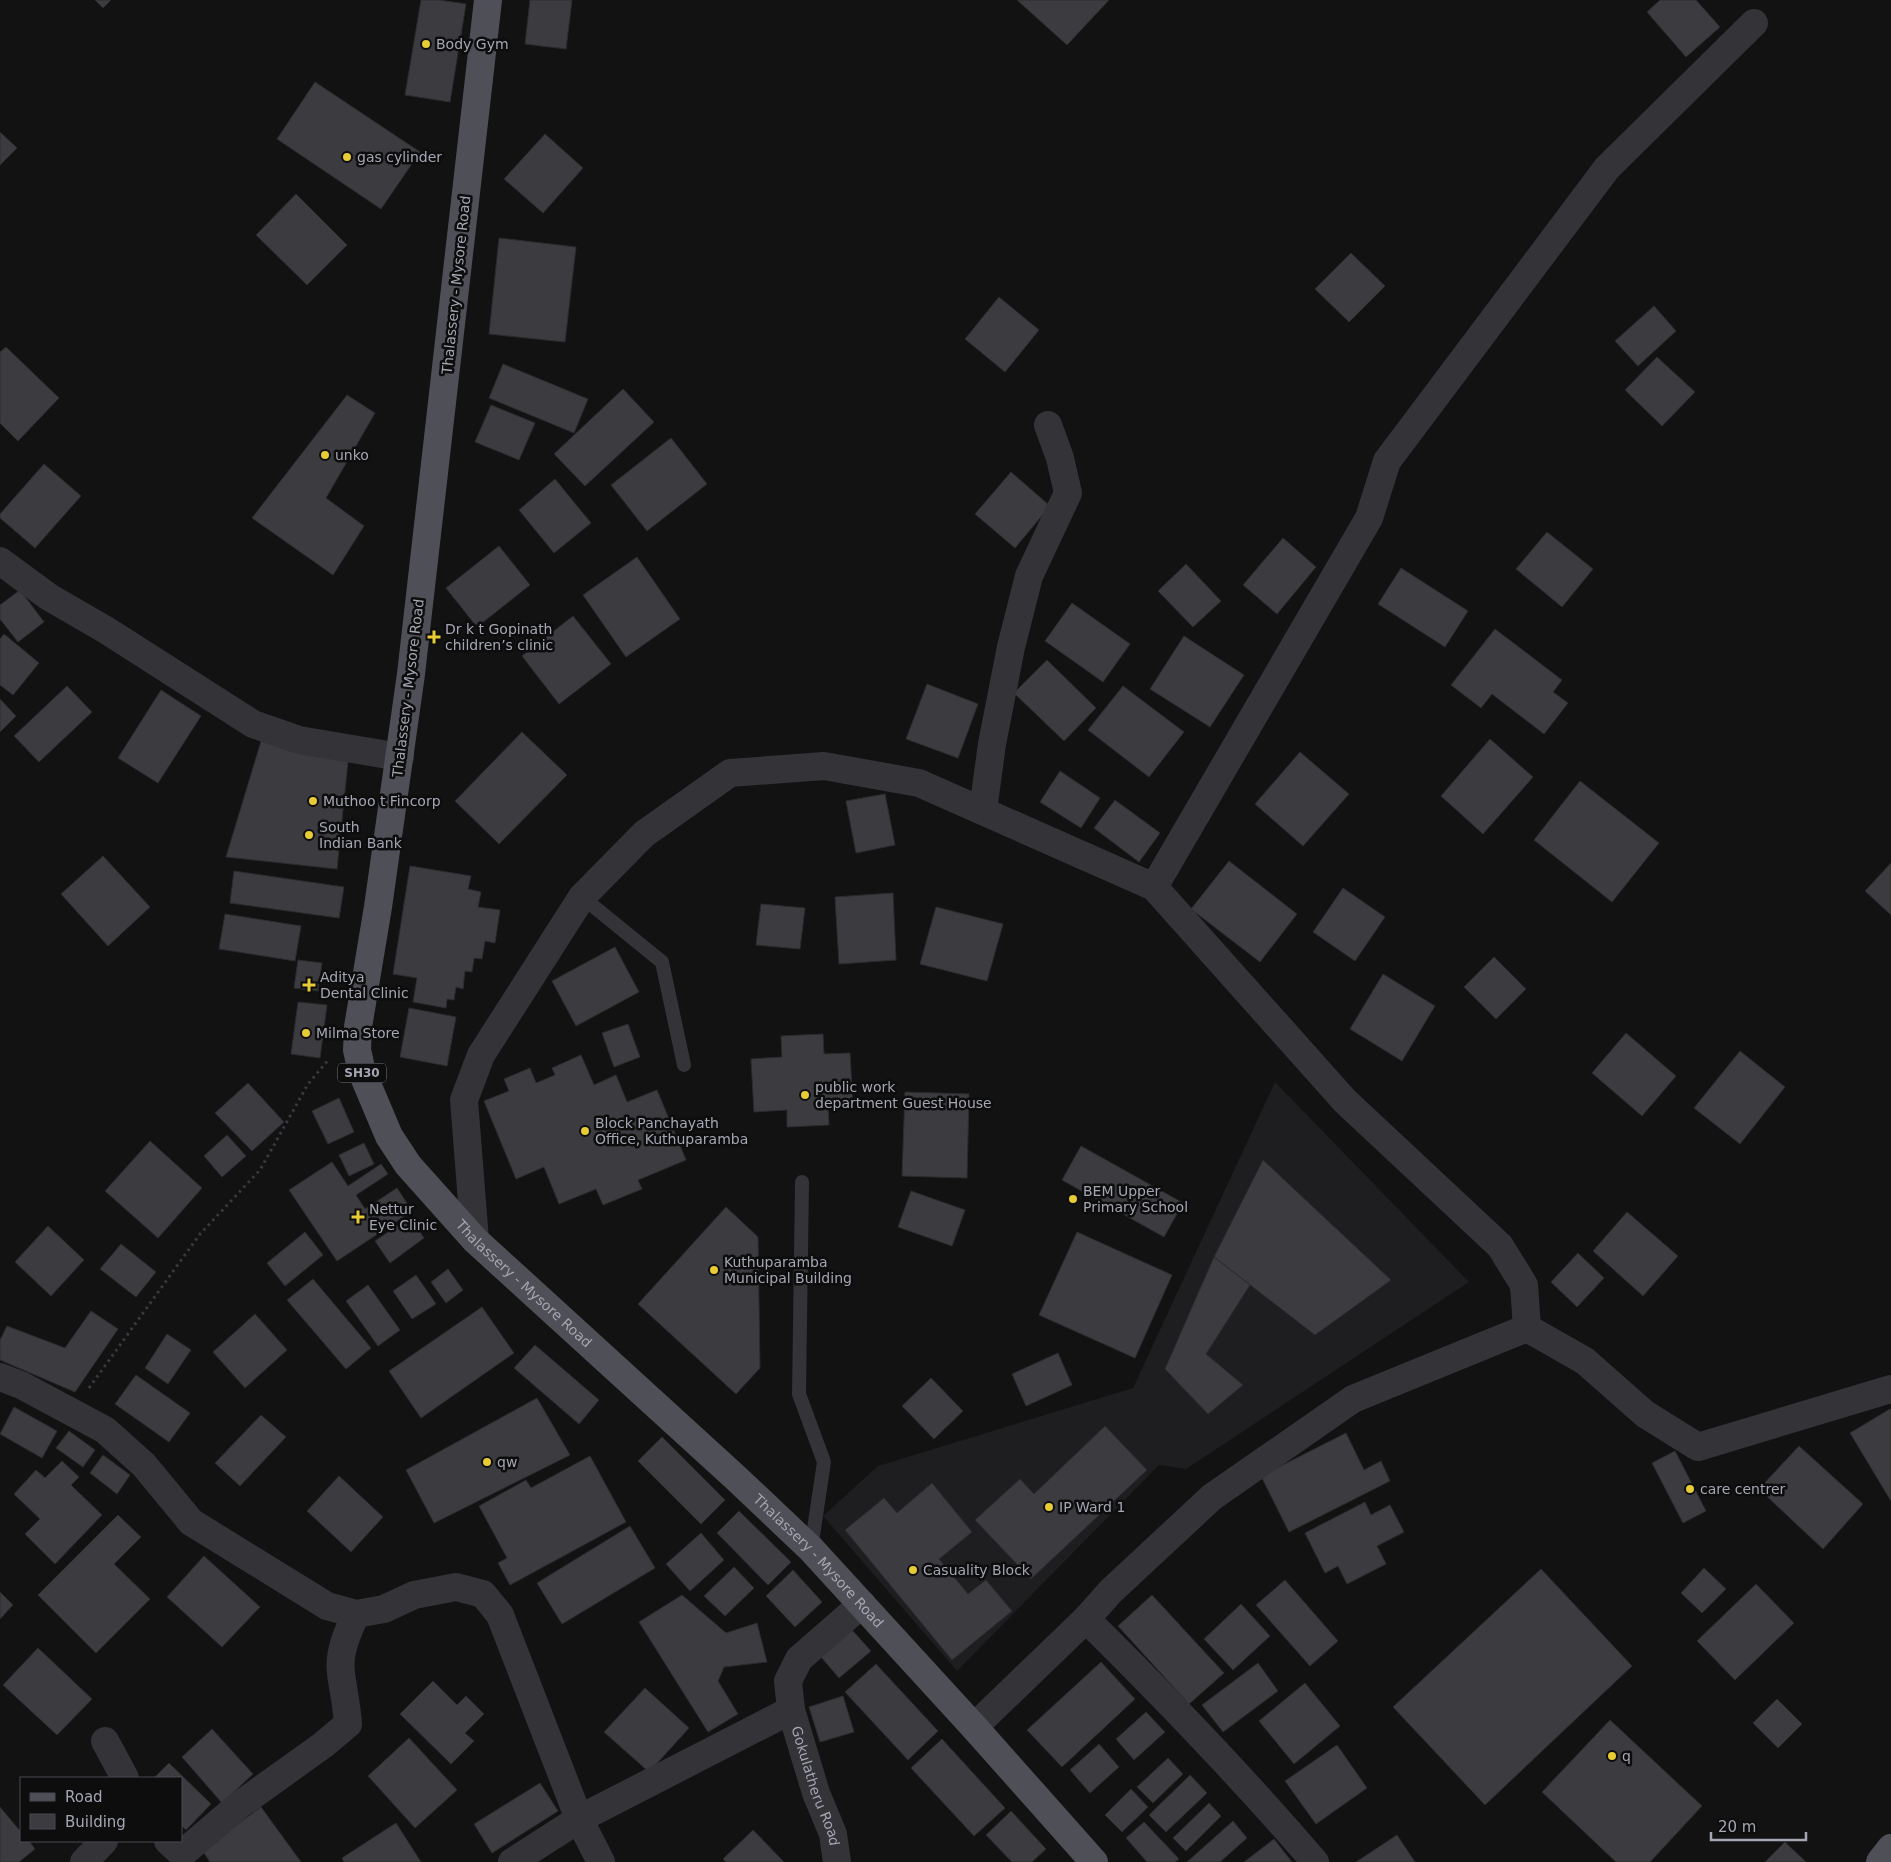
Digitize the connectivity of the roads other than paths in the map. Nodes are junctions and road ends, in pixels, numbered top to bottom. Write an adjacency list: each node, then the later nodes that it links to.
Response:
1 (488, 0): 5 (main road, Thalassery - Mysore Road / SH30)
2 (1754, 23): 7 (street)
3 (1048, 425): 6 (street)
4 (0, 561): 5 (street)
5 (400, 758): 11 (main road, Thalassery - Mysore Road / SH30)
6 (983, 810): 7 (street); 8 (street)
7 (1154, 886): 12 (street)
8 (582, 897): 9 (lane); 11 (street)
9 (684, 1065)
10 (802, 1182): 15 (lane)
11 (475, 1240): 15 (main road, Thalassery - Mysore Road / SH30)
12 (1527, 1328): 14 (street); 18 (street)
13 (0, 1377): 17 (street)
14 (1891, 1389)
15 (811, 1549): 16 (main road, Thalassery - Mysore Road / SH30)
16 (862, 1604): 19 (street, Gokulatheru Road); 20 (main road, Thalassery - Mysore Road / SH30)
17 (356, 1614): 23 (street); 26 (street)
18 (1086, 1619): 20 (street); 32 (street)
19 (791, 1710): 23 (street); 30 (street, Gokulatheru Road)
20 (974, 1727): 31 (main road, Thalassery - Mysore Road / SH30)
21 (105, 1742): 22 (street)
22 (124, 1777)
23 (579, 1819): 28 (street); 29 (street)
24 (103, 1842): 27 (street)
25 (1891, 1848): 33 (main road)
26 (180, 1852)
27 (84, 1862)
28 (512, 1862)
29 (601, 1862)
30 (837, 1862)
31 (1094, 1862)
32 (1315, 1862)
33 (1880, 1862)

